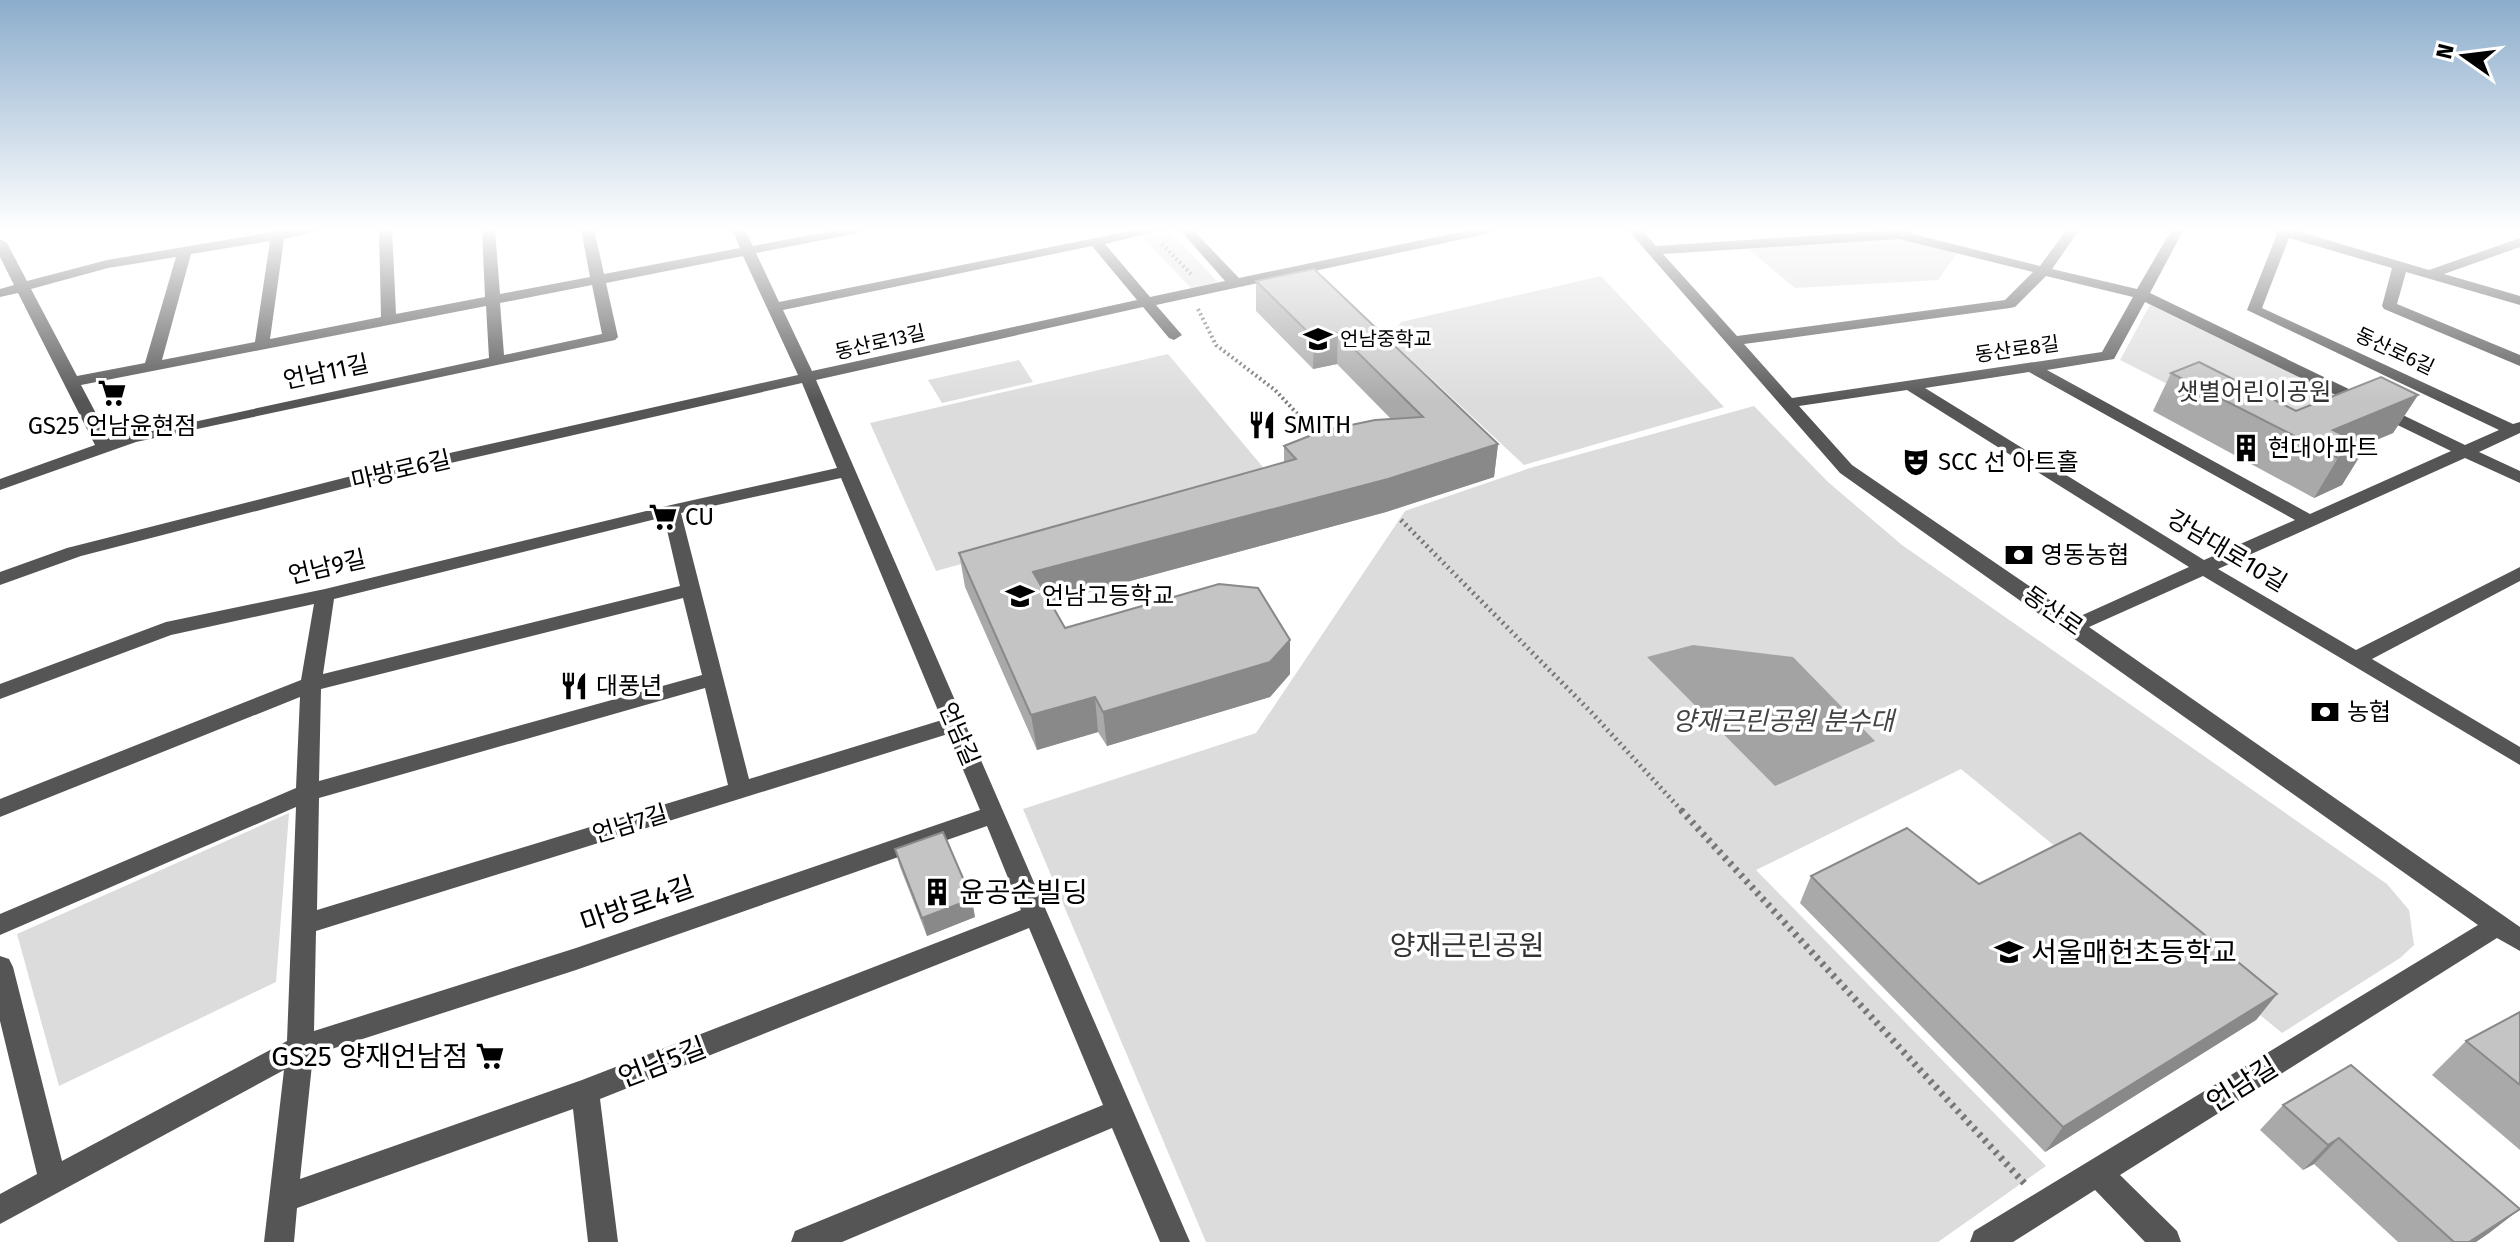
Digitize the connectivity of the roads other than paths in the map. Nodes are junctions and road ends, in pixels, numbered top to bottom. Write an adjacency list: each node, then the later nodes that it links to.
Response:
1 (23, 287): 19 (street); 34 (street)
2 (175, 287): 31 (street)
3 (270, 287): 28 (street)
4 (388, 287): 25 (street)
5 (492, 287): 21 (street)
6 (563, 287): 21 (street, 언남11길)
7 (599, 287): 29 (street, 언남11길)
8 (765, 287): 24 (street, 언남길)
9 (871, 287): 24 (street)
10 (1135, 287): 23 (street)
11 (1216, 287): 23 (street, 동산로13길)
12 (1685, 287): 27 (street, 동산로)
13 (2027, 287): 27 (street)
14 (2110, 287): 20 (street)
15 (2146, 287): 20 (street, 동산로8길)
16 (2263, 287): 37 (street, 동산로6길)
17 (2394, 287): 30 (street, 동산로6길)
18 (2470, 287): 22 (street)
19 (0, 293)
20 (2142, 295): 32 (street, 동산로8길); 39 (street)
21 (493, 301): 25 (street, 언남11길); 29 (street)
22 (2520, 301)
23 (1148, 302): 26 (street); 33 (street, 동산로13길)
24 (774, 307): 33 (street, 언남길)
25 (389, 321): 28 (street, 언남11길)
26 (1174, 335)
27 (1733, 341): 36 (street, 동산로)
28 (262, 344): 31 (street, 언남11길)
29 (497, 361): 38 (street, 언남11길)
30 (2520, 361)
31 (152, 367): 34 (street, 언남11길)
32 (2031, 367): 35 (street, 동산로8길); 44 (street)
33 (808, 379): 40 (street, 언남길); 47 (street, 마방로6길)
34 (72, 382): 38 (street)
35 (1910, 385): 36 (street, 동산로8길); 45 (street, 강남대로10길)
36 (1788, 403): 50 (street, 동산로)
37 (2517, 428): 39 (street, 동산로6길)
38 (105, 447): 42 (street, 언남11길)
39 (2464, 452): 41 (street); 44 (street, 동산로6길)
40 (847, 471): 43 (street, 언남9길); 55 (street, 언남길)
41 (2520, 478)
42 (0, 485)
43 (671, 510): 48 (street); 49 (street, 언남9길)
44 (2310, 521): 45 (street, 동산로6길)
45 (2203, 568): 50 (street, 동산로6길); 51 (street, 강남대로10길)
46 (2520, 573): 51 (street)
47 (0, 579)
48 (691, 590): 52 (street); 53 (street)
49 (325, 595): 53 (street); 54 (street, 언남9길)
50 (2074, 626): 64 (street, 동산로)
51 (2356, 659): 56 (street, 강남대로10길)
52 (713, 679): 57 (street); 58 (street)
53 (311, 684): 58 (street); 59 (street)
54 (0, 692)
55 (955, 724): 57 (street, 언남7길); 60 (street, 언남길)
56 (2520, 757)
57 (741, 790): 62 (street, 언남7길)
58 (306, 793): 62 (street); 63 (street)
59 (0, 808)
60 (993, 815): 61 (street, 언남길); 66 (street, 마방로4길)
61 (1036, 915): 67 (street, 언남5길); 68 (street, 언남길)
62 (305, 924): 66 (street)
63 (0, 925)
64 (2509, 933): 69 (street, 언남길)
65 (0, 967): 70 (street)
66 (300, 1047): 70 (street, 마방로4길); 71 (street)
67 (585, 1092): 71 (street, 언남5길); 74 (street)
68 (1120, 1111): 75 (street); 76 (street, 언남길)
69 (2098, 1173): 77 (street, 언남길); 78 (street)
70 (53, 1181): 72 (street, 마방로4길)
71 (284, 1199): 73 (street)
72 (0, 1210)
73 (279, 1242)
74 (603, 1242)
75 (806, 1242)
76 (1175, 1242)
77 (1985, 1242)
78 (2166, 1242)

